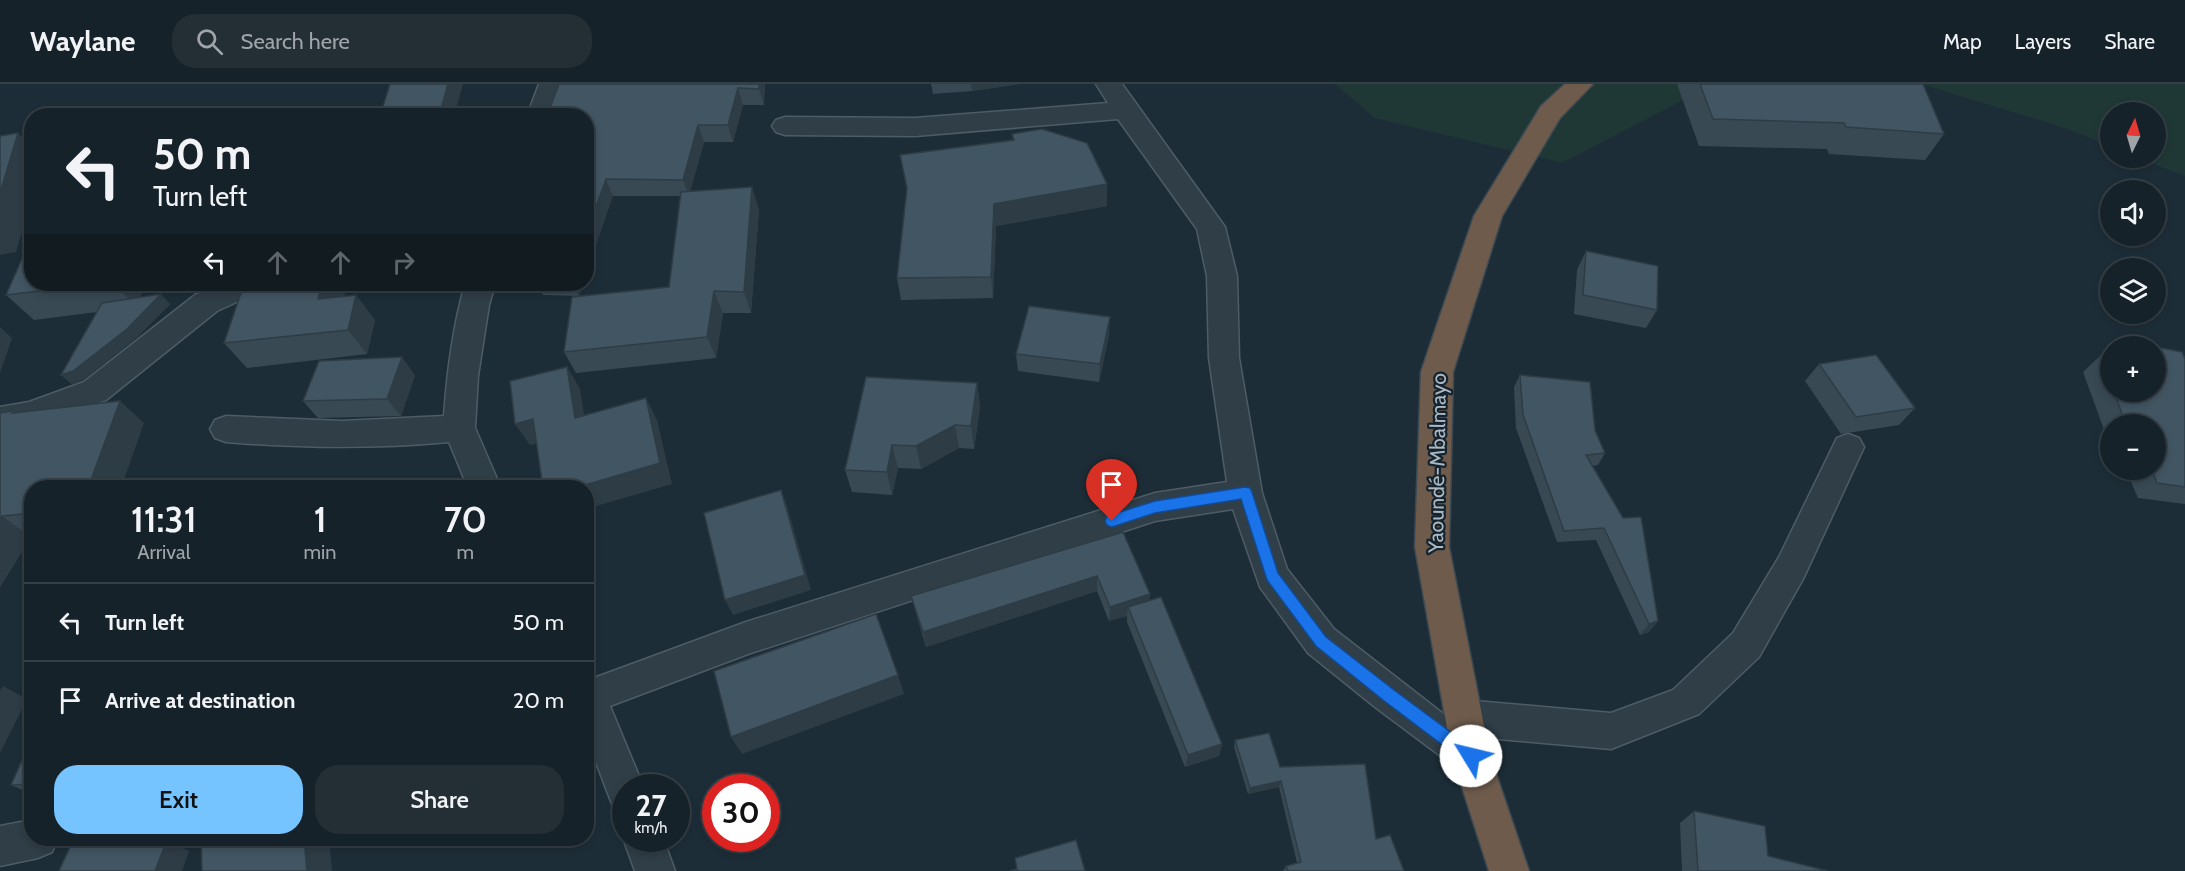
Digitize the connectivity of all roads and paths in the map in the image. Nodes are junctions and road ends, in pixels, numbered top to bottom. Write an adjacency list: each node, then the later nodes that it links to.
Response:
1 (552, 84): 4 (street)
2 (1580, 84): 15 (highway, Yaoundé-Mbalmayo)
3 (1117, 97): 5 (street); 13 (street)
4 (543, 108)
5 (785, 126)
6 (233, 291): 8 (street)
7 (478, 291): 9 (street)
8 (0, 420)
9 (459, 428): 10 (street); 12 (street)
10 (226, 429)
11 (1848, 447): 15 (street)
12 (482, 480)
13 (1245, 492): 14 (street); 17 (street)
14 (594, 714)
15 (1464, 718): 17 (highway, Yaoundé-Mbalmayo)
16 (594, 722): 18 (street)
17 (1471, 756): 23 (highway, Yaoundé-Mbalmayo)
18 (618, 774)
19 (24, 841): 20 (street)
20 (0, 846)
21 (648, 852): 22 (street)
22 (654, 871)
23 (1509, 871)

